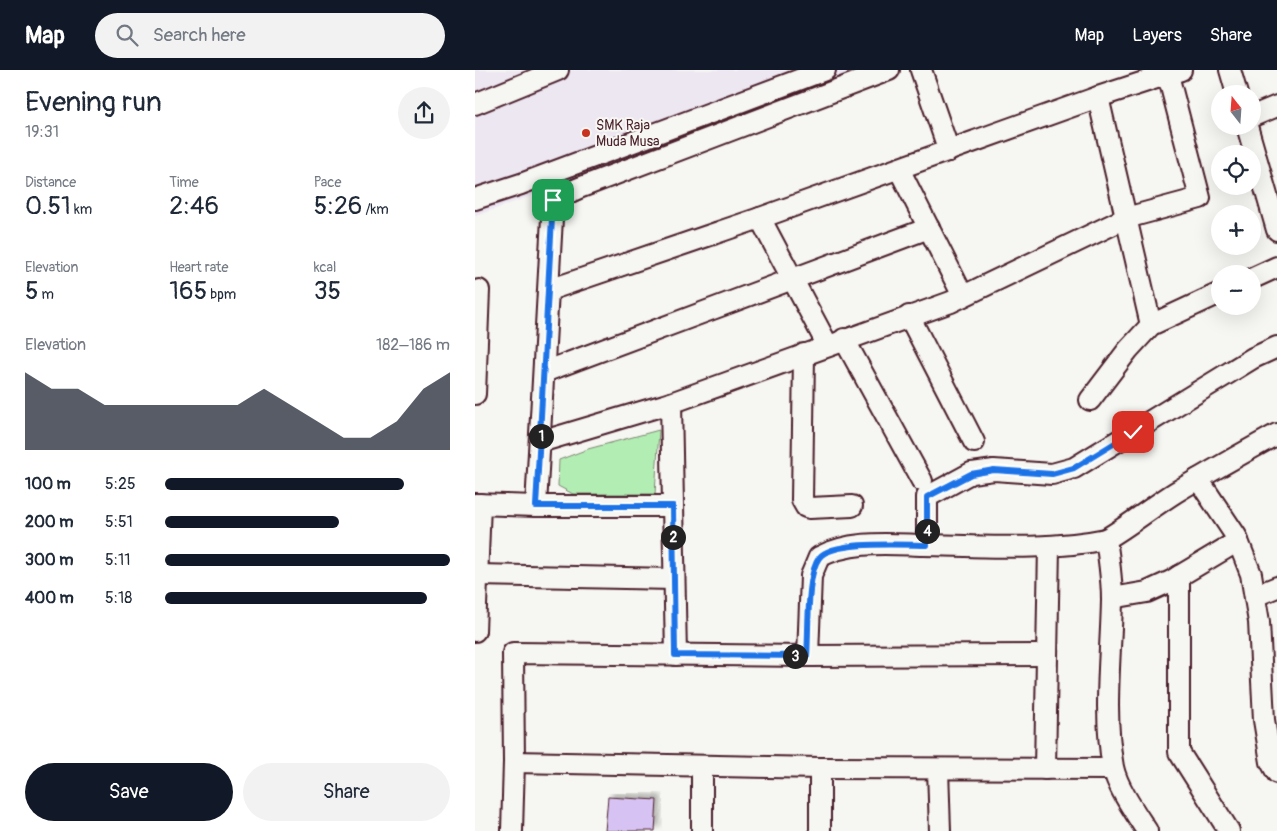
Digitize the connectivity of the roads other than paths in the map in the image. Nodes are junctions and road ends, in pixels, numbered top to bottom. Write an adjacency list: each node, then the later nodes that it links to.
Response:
1 (558, 70): 9 (street)
2 (825, 70): 16 (street)
3 (889, 70): 25 (street)
4 (921, 70): 13 (street)
5 (1230, 70): 7 (street)
6 (1163, 74): 8 (street); 18 (street)
7 (1234, 85)
8 (1098, 97): 13 (street); 18 (street)
9 (475, 104)
10 (1277, 106): 11 (street)
11 (1261, 113)
12 (1250, 135): 15 (street)
13 (949, 151): 14 (street)
14 (899, 169): 17 (street); 19 (street)
15 (1272, 191): 20 (street)
16 (475, 199)
17 (760, 218): 23 (street); 25 (street)
18 (1126, 218): 26 (street); 29 (street)
19 (929, 228): 23 (street); 26 (street)
20 (1277, 230)
21 (1277, 267): 22 (street)
22 (1261, 274)
23 (793, 279): 30 (street); 33 (street)
24 (479, 290): 34 (street)
25 (549, 290): 33 (street)
26 (963, 296): 28 (street)
27 (1211, 297): 29 (street)
28 (909, 316): 30 (street); 39 (street)
29 (1151, 325): 35 (street)
30 (836, 342): 32 (street); 41 (street)
31 (1277, 347): 48 (street)
32 (804, 354): 36 (street); 45 (street)
33 (544, 372): 38 (street)
34 (475, 394)
35 (1091, 400)
36 (671, 403): 38 (street); 44 (street)
37 (1277, 434): 40 (street)
38 (541, 442): 43 (street)
39 (974, 442)
40 (1198, 479): 46 (street); 47 (street)
41 (922, 481)
42 (477, 504): 43 (street); 50 (street)
43 (536, 506): 44 (street)
44 (673, 506): 52 (street)
45 (852, 506)
46 (1106, 539): 49 (street); 55 (street)
47 (1238, 542): 51 (street); 54 (street)
48 (927, 545): 49 (street); 59 (street)
49 (1049, 546): 58 (street)
50 (477, 575): 52 (street); 56 (street)
51 (1179, 576): 55 (street); 72 (street)
52 (674, 579): 57 (street)
53 (1277, 587): 54 (street)
54 (1255, 596): 66 (street)
55 (1112, 598): 65 (street)
56 (475, 631)
57 (675, 655): 59 (street); 60 (street)
58 (1047, 655): 59 (street); 64 (street)
59 (807, 656)
60 (513, 762): 61 (street); 67 (street)
61 (702, 766): 62 (street); 68 (street)
62 (820, 768): 63 (street); 69 (street)
63 (939, 769): 64 (street); 70 (street)
64 (1045, 769): 65 (street)
65 (1113, 769): 71 (street)
66 (1277, 773)
67 (512, 831)
68 (702, 831)
69 (820, 831)
70 (940, 831)
71 (1147, 831)
72 (1229, 831)

